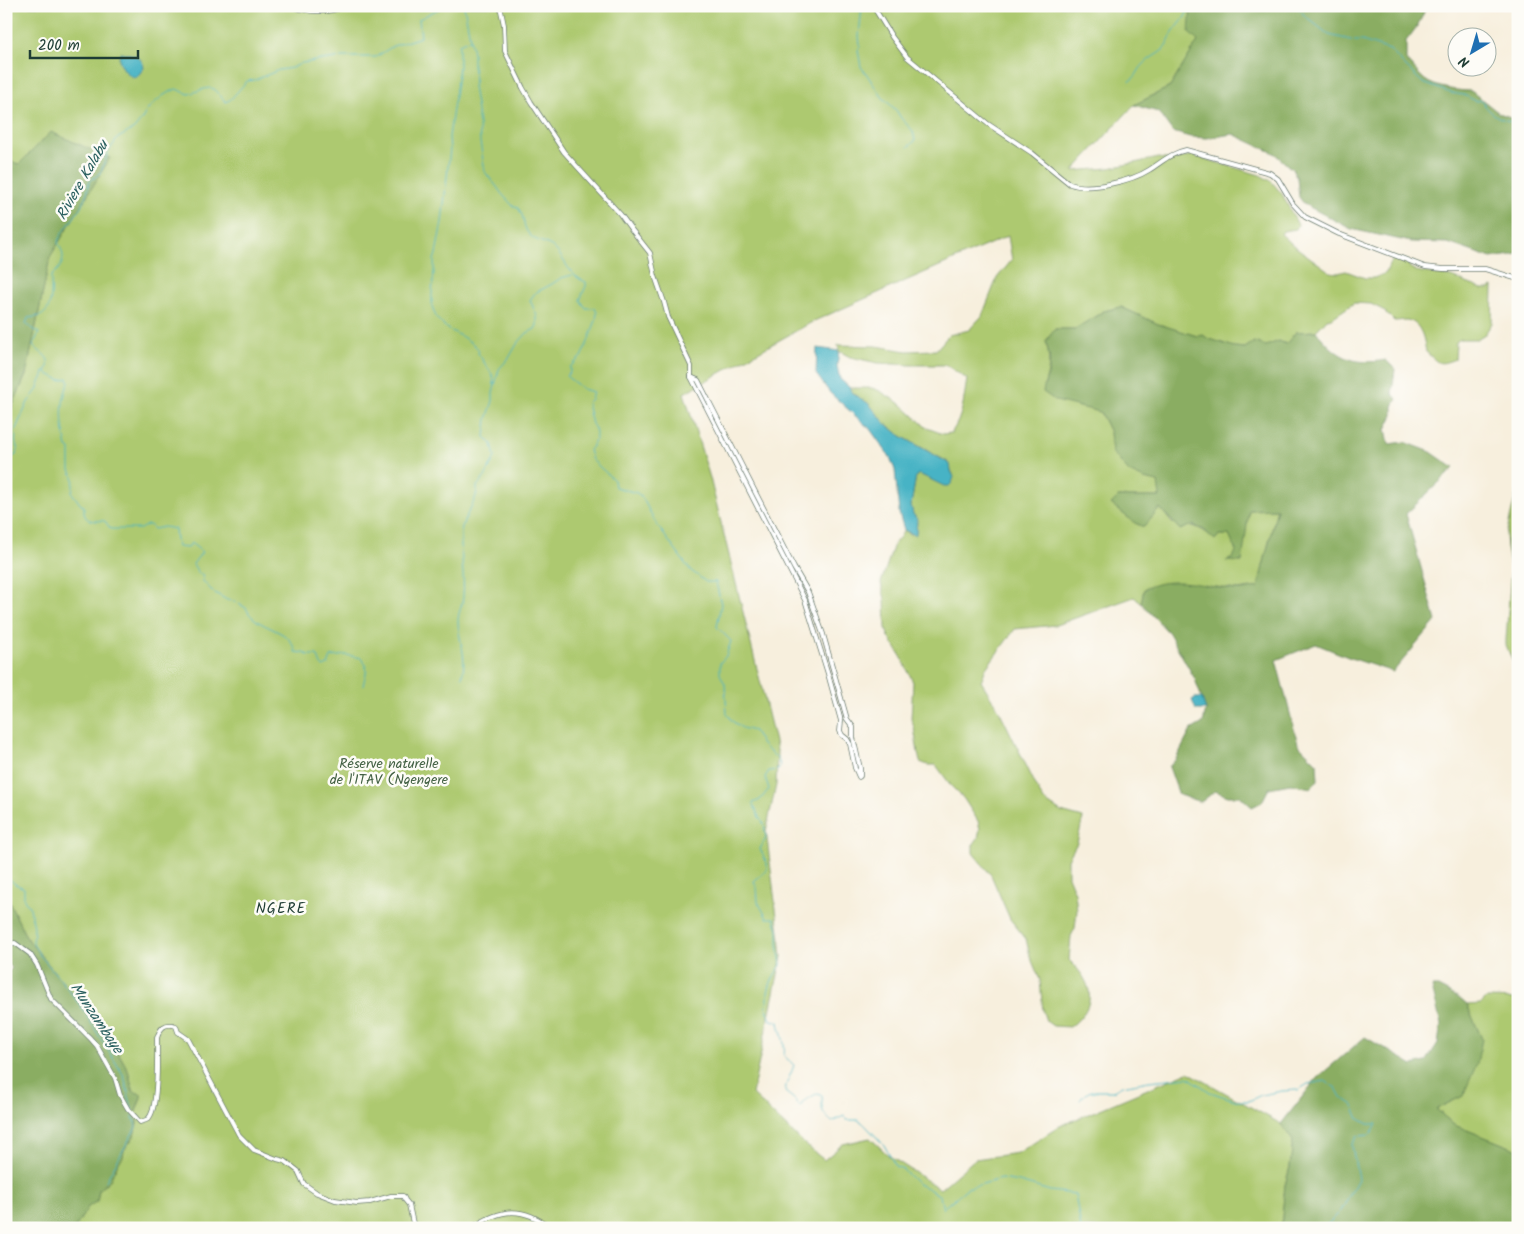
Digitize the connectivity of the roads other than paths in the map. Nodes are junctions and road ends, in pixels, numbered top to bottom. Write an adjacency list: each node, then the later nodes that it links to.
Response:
1 (290, 6): 2 (street)
2 (345, 6)
3 (500, 6): 6 (street)
4 (873, 6): 5 (street)
5 (1518, 279)
6 (691, 377): 7 (street); 8 (street)
7 (847, 719): 8 (street); 9 (street)
8 (841, 721): 10 (street)
9 (852, 737): 10 (street); 10 (street)
10 (847, 739)
11 (6, 944): 12 (street)
12 (414, 1228)
13 (472, 1228): 14 (street)
14 (551, 1228)

